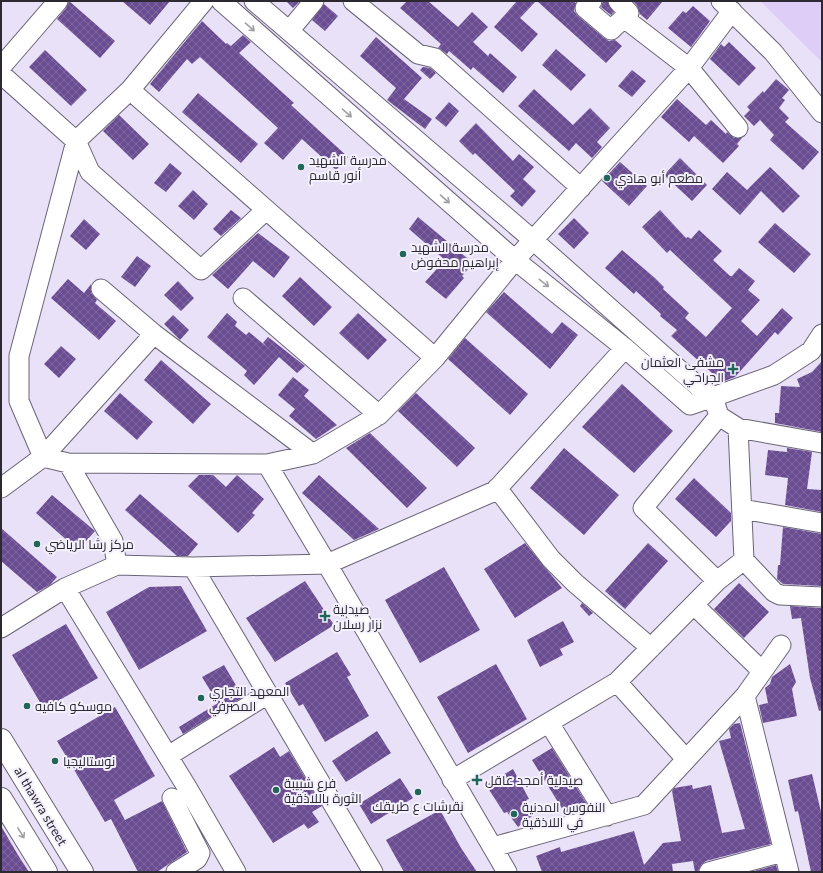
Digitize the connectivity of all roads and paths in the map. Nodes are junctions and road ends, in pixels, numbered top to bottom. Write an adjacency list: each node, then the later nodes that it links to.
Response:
1 (58, 1): 11 (street)
2 (204, 1): 14 (street)
3 (220, 1): 21 (street, one-way to 21)
4 (254, 1): 10 (street)
5 (314, 1): 10 (street)
6 (353, 1): 18 (street)
7 (592, 1): 9 (street)
8 (727, 6): 12 (street); 15 (street)
9 (621, 10): 12 (street)
10 (289, 32): 20 (street)
11 (1, 67)
12 (689, 68): 16 (street); 18 (street)
13 (1, 74): 17 (street)
14 (130, 90): 17 (street); 19 (street)
15 (822, 113)
16 (738, 128)
17 (76, 141): 19 (street); 34 (street)
18 (581, 188): 20 (street)
19 (266, 210): 27 (street)
20 (533, 240): 21 (street); 28 (street)
21 (515, 260): 26 (street, one-way to 26); 27 (street)
22 (101, 289): 24 (street)
23 (243, 298): 29 (street)
24 (154, 334): 33 (street); 34 (street)
25 (822, 334): 28 (street)
26 (625, 348): 28 (street); 38 (street)
27 (435, 358): 29 (street)
28 (713, 397): 30 (street)
29 (379, 415): 33 (street)
30 (719, 416): 31 (street); 45 (street)
31 (738, 428): 32 (street); 39 (street)
32 (822, 443)
33 (313, 454): 36 (street)
34 (43, 457): 35 (street); 37 (street)
35 (68, 463): 36 (street); 43 (street)
36 (267, 464): 42 (street)
37 (1, 488)
38 (497, 488): 42 (street); 51 (street)
39 (742, 509): 40 (street); 41 (street)
40 (822, 523)
41 (744, 560): 45 (street); 47 (street)
42 (328, 564): 44 (street); 60 (street)
43 (117, 565): 44 (street); 46 (street)
44 (193, 567): 54 (street)
45 (717, 581): 48 (street)
46 (65, 588): 49 (street); 58 (street)
47 (822, 597)
48 (694, 605): 51 (street); 52 (street)
49 (1, 628)
50 (781, 644): 52 (street)
51 (651, 648): 53 (street)
52 (762, 672): 55 (street)
53 (617, 682): 56 (street); 59 (street)
54 (268, 694): 58 (street); 70 (street)
55 (745, 696): 59 (street); 65 (street)
56 (549, 723): 60 (street); 63 (street)
57 (1, 740): 67 (main road, al thawra street)
58 (168, 756): 69 (street)
59 (686, 759): 63 (street)
60 (452, 780): 64 (street)
61 (172, 798): 68 (street)
62 (1, 799): 66 (main road, one-way to 66)
63 (607, 816): 64 (street)
64 (493, 847): 71 (street)
65 (783, 852): 72 (street); 73 (street)
66 (46, 872)
67 (82, 872)
68 (176, 872)
69 (236, 872)
70 (373, 872)
71 (507, 872)
72 (709, 872)
73 (789, 872)

